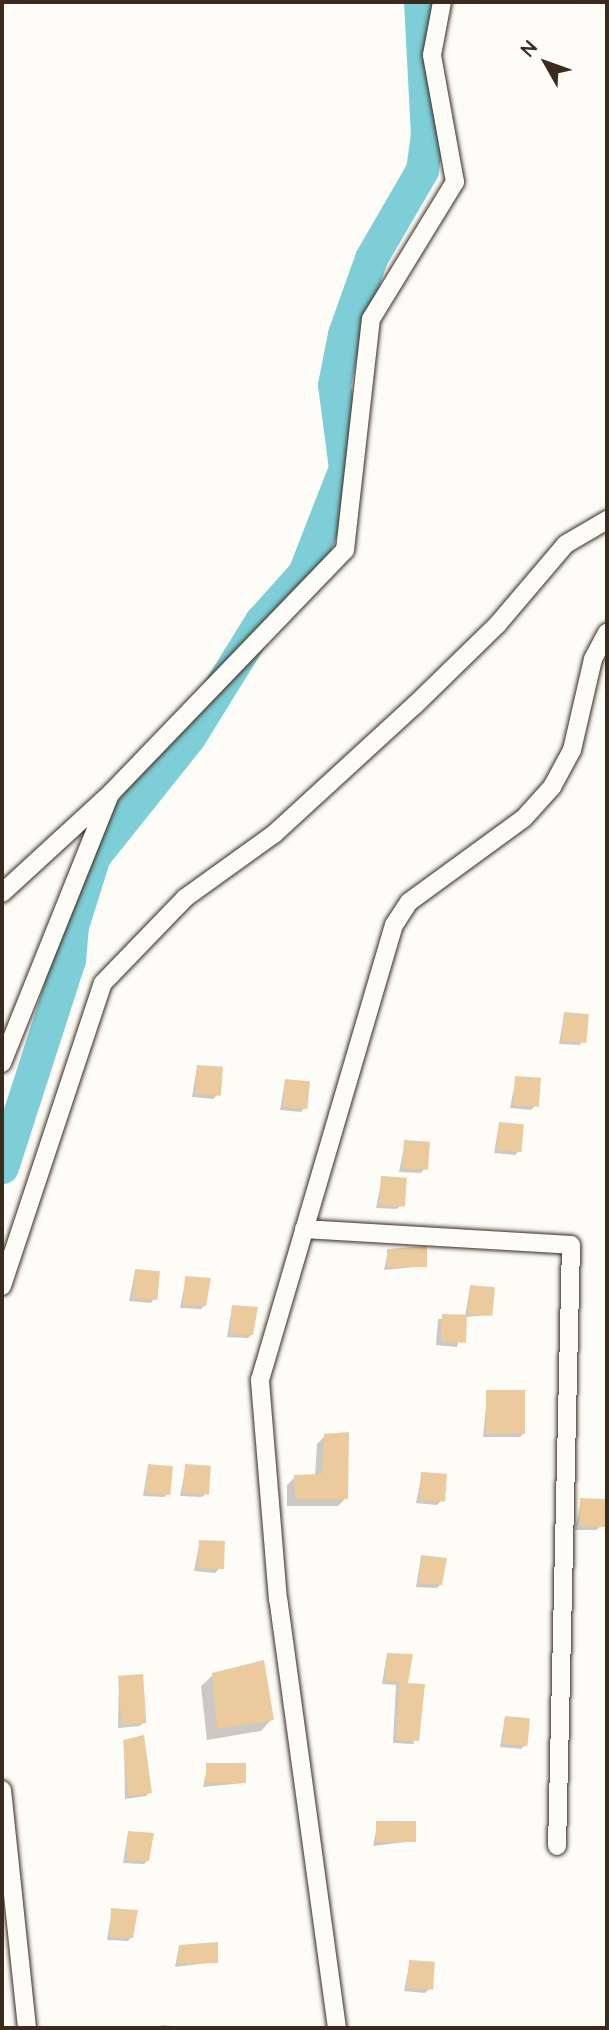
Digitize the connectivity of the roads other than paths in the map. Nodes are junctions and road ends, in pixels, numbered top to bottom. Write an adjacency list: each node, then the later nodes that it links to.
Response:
1 (442, 2): 4 (lane)
2 (607, 520): 8 (lane)
3 (607, 633): 7 (lane)
4 (111, 793): 5 (lane); 6 (lane)
5 (2, 893)
6 (2, 1063)
7 (304, 1229): 10 (lane); 12 (lane)
8 (2, 1286)
9 (2, 1790): 11 (lane)
10 (557, 1846)
11 (27, 2028)
12 (337, 2028)

